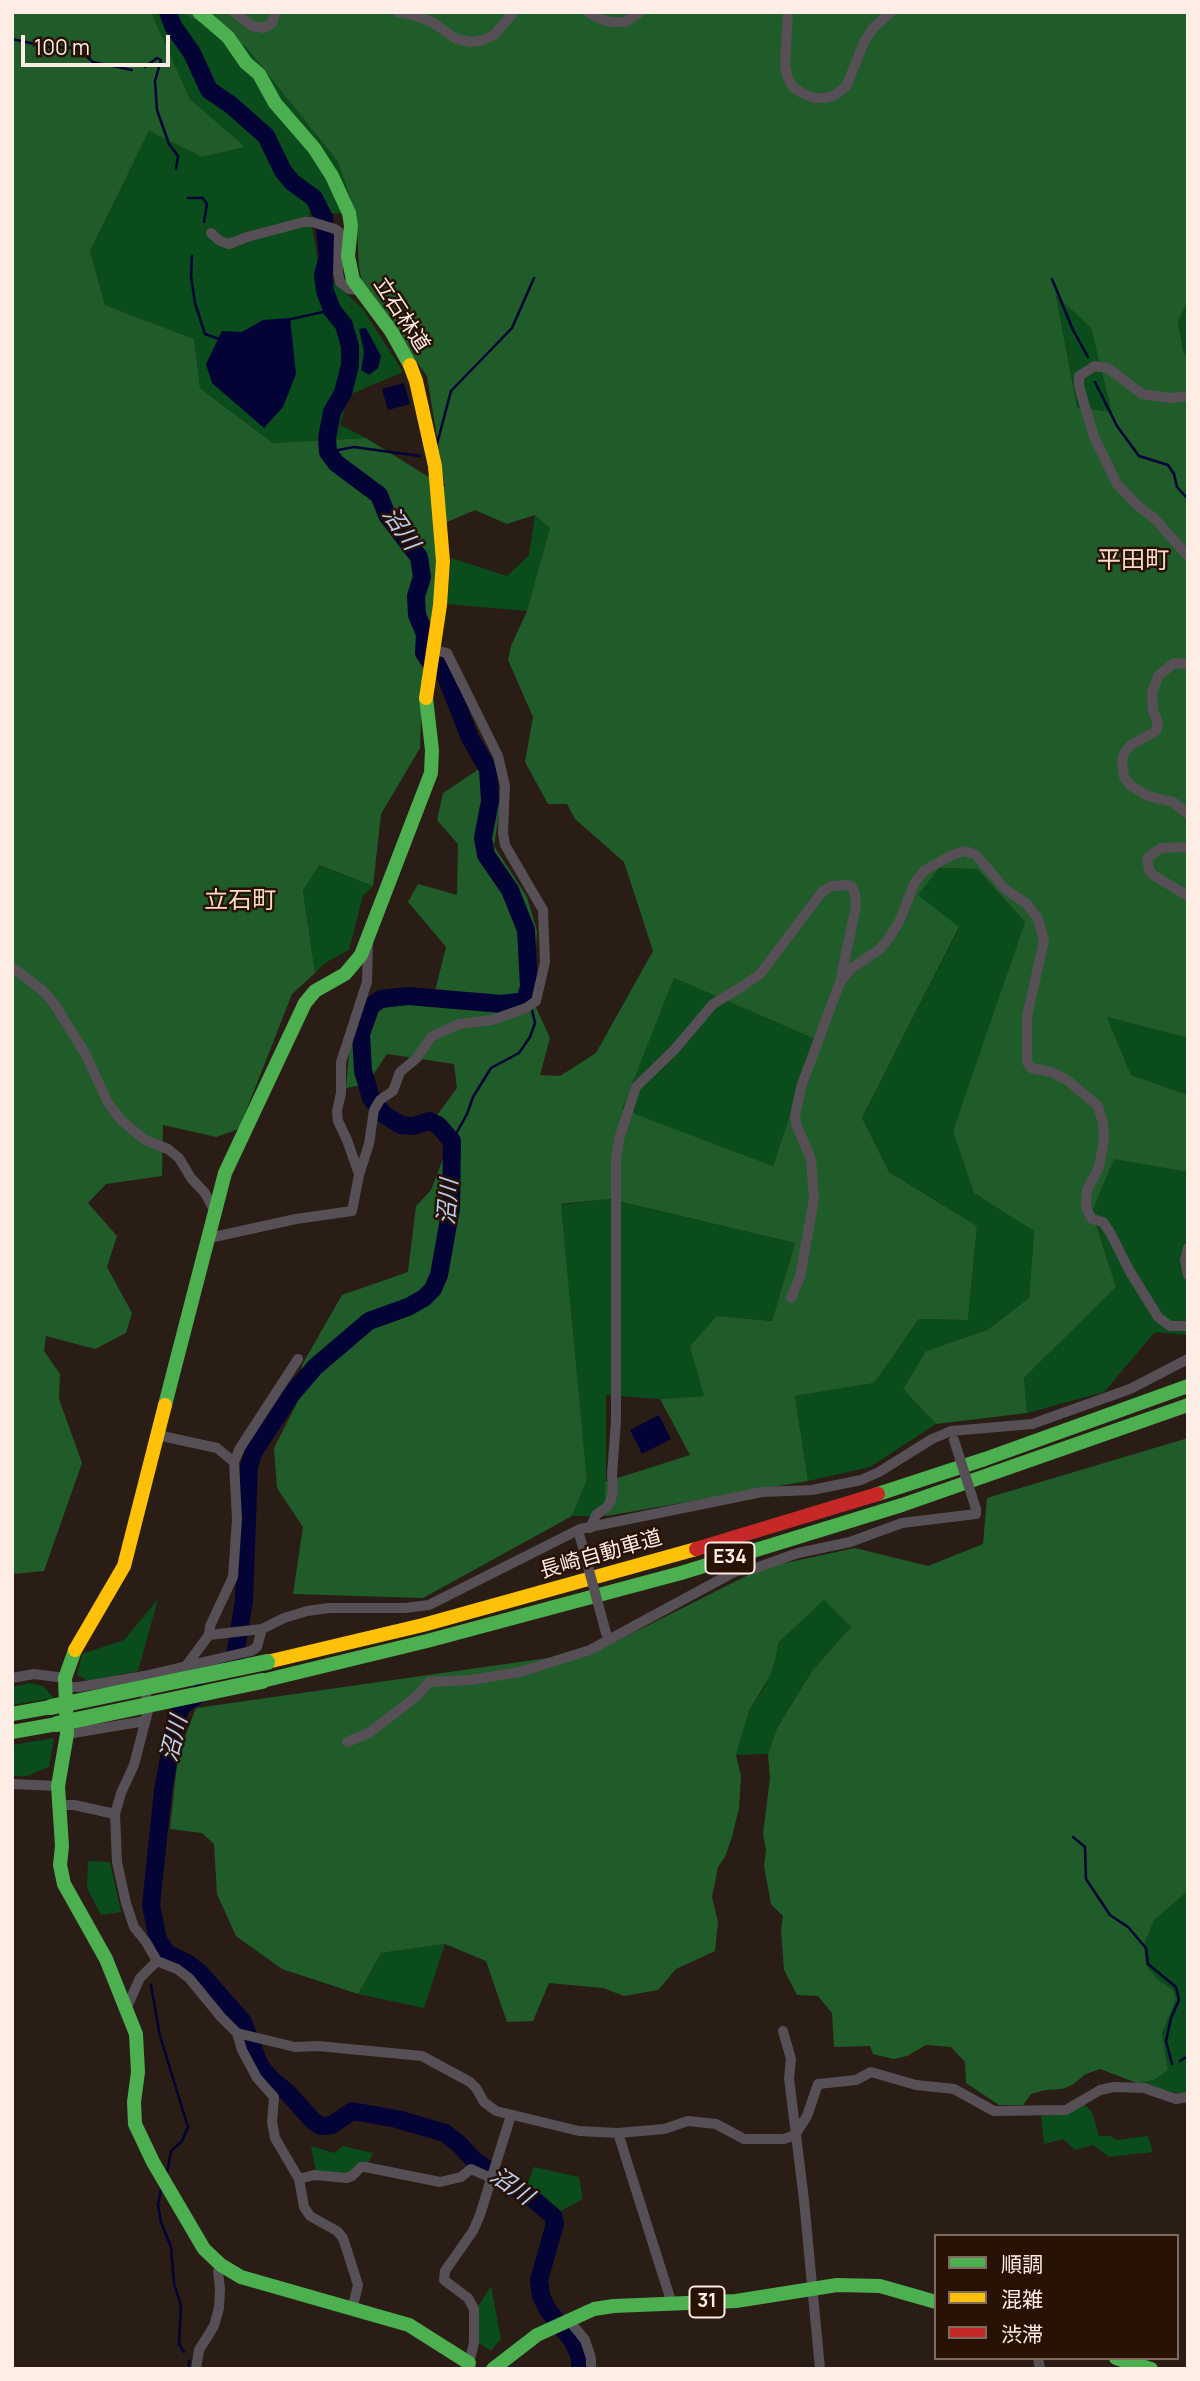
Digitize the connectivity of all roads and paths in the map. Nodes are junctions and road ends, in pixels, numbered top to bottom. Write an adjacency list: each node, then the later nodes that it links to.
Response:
1 (199, 12): 11 (main road, 立石林道)
2 (234, 12): 3 (street)
3 (275, 12)
4 (398, 12): 5 (street)
5 (514, 12)
6 (588, 12): 7 (street)
7 (640, 12)
8 (788, 12): 9 (street)
9 (891, 12)
10 (211, 233): 11 (street)
11 (358, 290): 14 (main road, 立石林道)
12 (1188, 396): 13 (street)
13 (1188, 556)
14 (434, 650): 19 (main road, 立石林道); 22 (street)
15 (1188, 664): 16 (street)
16 (1188, 814)
17 (1188, 847): 18 (street)
18 (1188, 896)
19 (368, 941): 22 (street); 23 (main road, 立石林道)
20 (12, 967): 23 (street)
21 (840, 982): 27 (street); 28 (street); 36 (street)
22 (359, 1175): 24 (street)
23 (215, 1212): 24 (main road, 立石林道)
24 (209, 1238): 33 (main road, 立石林道)
25 (1188, 1248): 26 (street)
26 (1188, 1275)
27 (791, 1298)
28 (1188, 1326)
29 (298, 1359): 35 (street)
30 (1188, 1359): 34 (street)
31 (1188, 1386): 44 (main road, 長崎自動車道 / E34, bridge)
32 (1188, 1405): 46 (main road, 長崎自動車道 / E34, bridge)
33 (157, 1435): 35 (street); 43 (main road, 立石林道)
34 (952, 1436): 36 (street); 39 (street, bridge)
35 (234, 1462): 38 (street)
36 (583, 1531): 37 (street); 39 (street, bridge)
37 (262, 1629): 38 (street); 40 (street)
38 (209, 1634): 40 (street)
39 (608, 1637): 48 (street)
40 (186, 1666): 41 (street)
41 (144, 1676): 43 (street); 45 (street)
42 (12, 1678): 43 (street)
43 (66, 1683): 46 (main road)
44 (12, 1714)
45 (145, 1721): 46 (street); 52 (street)
46 (62, 1729): 47 (main road, 長崎自動車道 / E34); 50 (main road)
47 (12, 1732)
48 (347, 1742)
49 (12, 1784): 50 (street)
50 (58, 1786): 51 (main road)
51 (59, 1805): 52 (street); 54 (main road)
52 (116, 1814): 53 (street)
53 (157, 1961): 54 (street); 56 (street)
54 (127, 2007): 63 (main road)
55 (783, 2031): 60 (street)
56 (237, 2033): 58 (street); 62 (street)
57 (1188, 2097): 60 (street)
58 (511, 2115): 59 (street); 61 (street)
59 (618, 2133): 60 (street); 66 (street)
60 (795, 2135): 64 (street)
61 (491, 2178): 62 (street); 70 (street)
62 (299, 2179): 67 (street)
63 (222, 2265): 67 (main road); 71 (street)
64 (812, 2288): 65 (main road, 31); 66 (main road, 31); 74 (street)
65 (934, 2301)
66 (672, 2304): 68 (main road, 31)
67 (352, 2309): 70 (main road)
68 (568, 2319): 72 (main road, 31); 73 (street)
69 (1122, 2360): 75 (main road)
70 (470, 2366)
71 (196, 2369)
72 (493, 2369)
73 (591, 2369)
74 (820, 2369)
75 (1151, 2369)

